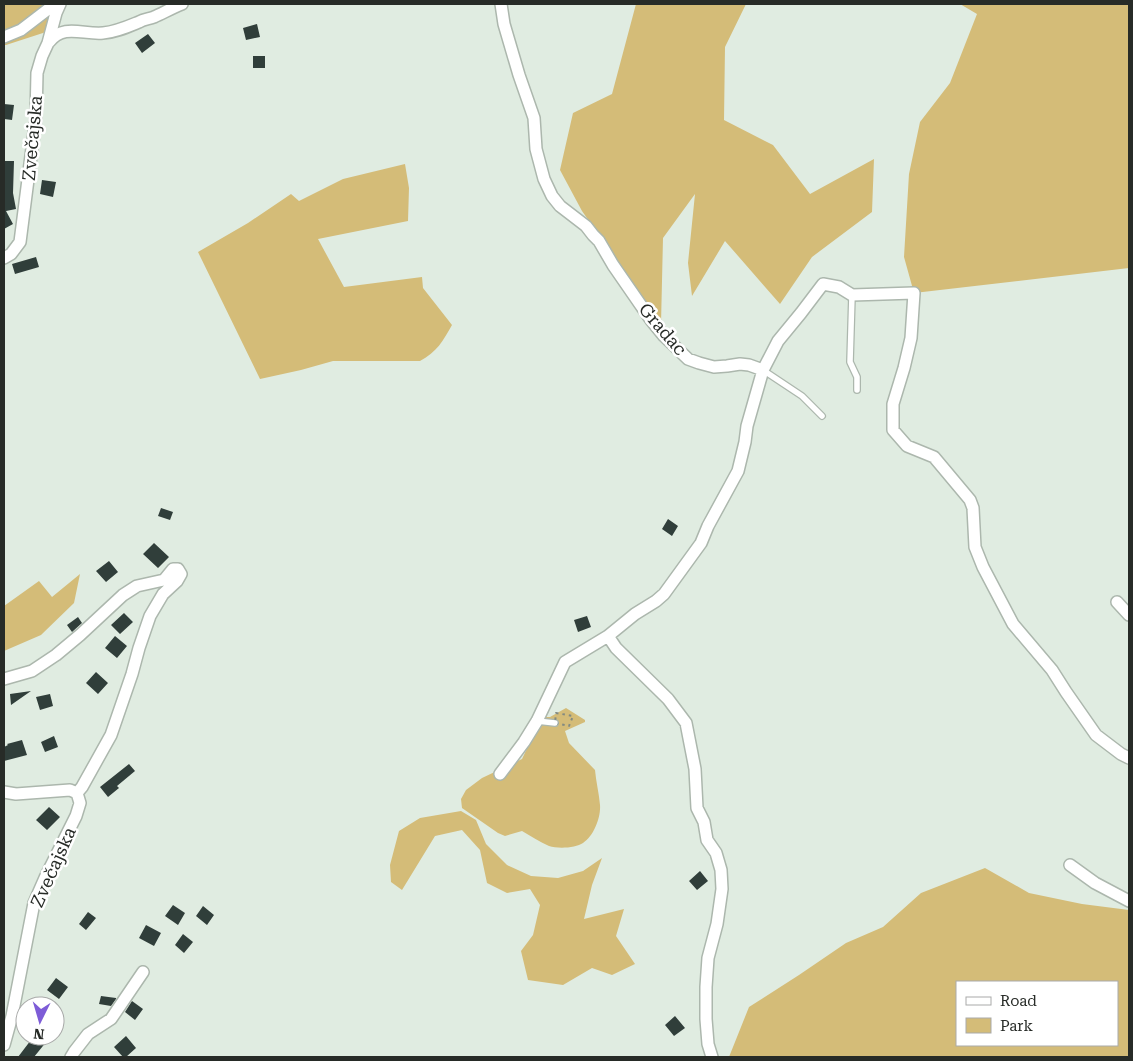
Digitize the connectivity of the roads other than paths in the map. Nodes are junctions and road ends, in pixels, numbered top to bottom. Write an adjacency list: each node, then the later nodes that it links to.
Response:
1 (182, 4): 5 (street)
2 (501, 4): 8 (street, Gradac)
3 (58, 8): 4 (street); 5 (street, Zvečajska)
4 (4, 37)
5 (48, 43): 6 (street, Zvečajska)
6 (4, 258)
7 (852, 294): 8 (street); 9 (lane); 17 (street)
8 (763, 370): 10 (lane); 13 (street)
9 (857, 390)
10 (822, 416)
11 (1117, 602): 12 (street)
12 (1129, 615)
13 (608, 636): 15 (street); 26 (street)
14 (4, 679): 20 (street)
15 (537, 721): 16 (lane); 18 (street)
16 (556, 723)
17 (1129, 758)
18 (500, 774)
19 (4, 792): 20 (street)
20 (78, 793): 24 (street, Zvečajska)
21 (1070, 865): 22 (street)
22 (1129, 901)
23 (143, 972): 25 (street)
24 (4, 1045)
25 (71, 1057)
26 (712, 1057)

